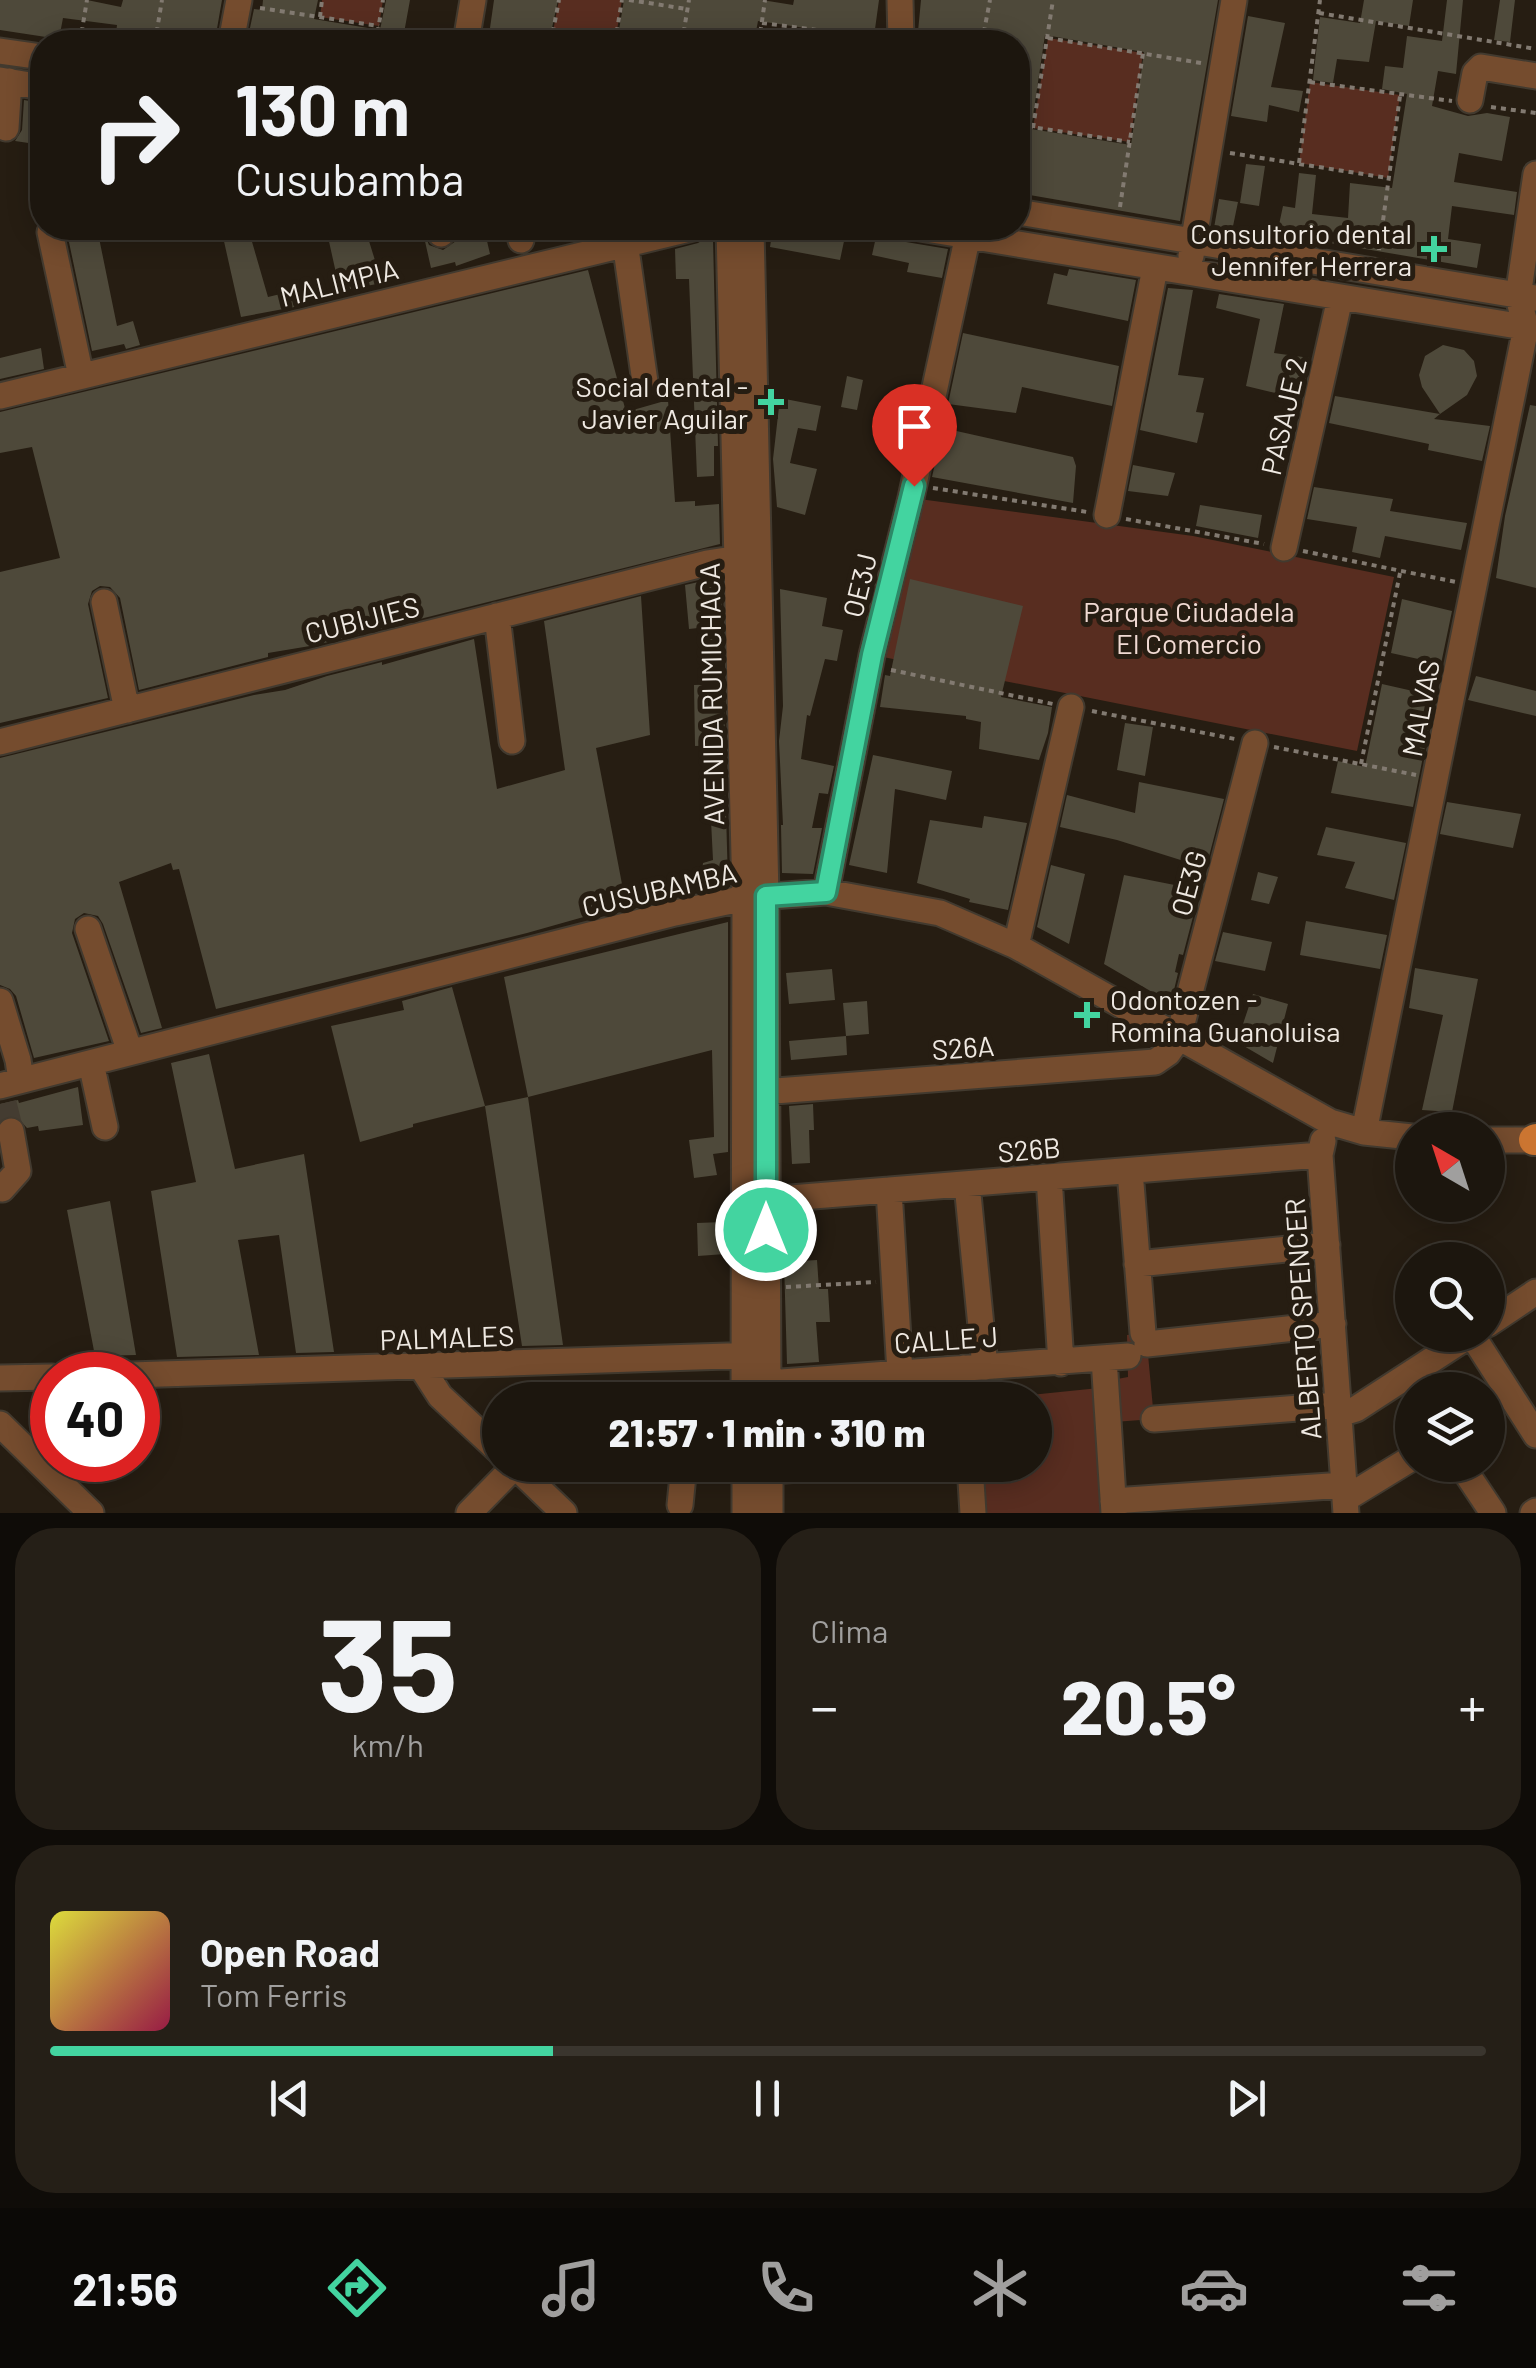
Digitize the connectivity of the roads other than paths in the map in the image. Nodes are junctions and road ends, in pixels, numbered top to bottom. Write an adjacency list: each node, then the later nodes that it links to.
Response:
1 (473, 0): 6 (street)
2 (900, 0): 7 (street)
3 (1234, 0): 23 (street)
4 (241, 3): 5 (street)
5 (234, 30)
6 (468, 30)
7 (896, 30)
8 (0, 51): 9 (street)
9 (30, 55)
10 (1536, 76): 13 (street)
11 (5, 80): 12 (street); 14 (street)
12 (30, 85)
13 (1471, 102)
14 (6, 128)
15 (1536, 174): 28 (street)
16 (1030, 214): 23 (street)
17 (52, 240): 30 (street)
18 (635, 240): 24 (street, MALIMPIA)
19 (728, 240): 35 (street, AVENIDA RUMICHACA)
20 (751, 240): 44 (street, AVENIDA RUMICHACA)
21 (967, 240): 43 (street, OE3J)
22 (996, 240): 25 (street)
23 (1194, 240): 26 (street); 28 (street)
24 (625, 242): 30 (street, MALIMPIA); 31 (street)
25 (1154, 268): 26 (street); 33 (street)
26 (1188, 274): 27 (street)
27 (1340, 298): 29 (street); 34 (street, PASAJE 2)
28 (1527, 298): 29 (street, MALVAS)
29 (1531, 328): 56 (street, MALVAS)
30 (81, 376): 32 (street, MALIMPIA)
31 (645, 382)
32 (0, 396)
33 (1107, 516)
34 (1284, 548)
35 (739, 558): 37 (street, CUBIJIES); 44 (street, AVENIDA RUMICHACA)
36 (104, 602): 39 (street)
37 (497, 616): 39 (street, CUBIJIES); 40 (street)
38 (1071, 707): 46 (street)
39 (128, 710): 41 (street, CUBIJIES)
40 (512, 740)
41 (0, 742)
42 (1255, 743): 48 (street, OE3G)
43 (826, 892): 44 (street, CUSUBAMBA); 46 (street, CUSUBAMBA)
44 (755, 897): 49 (street, CUSUBAMBA); 52 (street, AVENIDA RUMICHACA)
45 (88, 929): 49 (street)
46 (1016, 946): 48 (street, CUSUBAMBA)
47 (0, 1001): 51 (street)
48 (1178, 1039): 52 (street, S26A); 53 (street, CUSUBAMBA)
49 (130, 1052): 50 (street, CUSUBAMBA)
50 (91, 1062): 51 (street, CUSUBAMBA); 54 (street)
51 (6, 1089)
52 (754, 1093): 66 (street, AVENIDA RUMICHACA)
53 (1330, 1122): 56 (street, CUSUBAMBA); 60 (street, ALBERTO SPENCER)
54 (105, 1126)
55 (11, 1131): 64 (street)
56 (1364, 1132): 57 (street, CUSUBAMBA)
57 (1395, 1136)
58 (1505, 1140): 59 (street)
59 (1536, 1140)
60 (1320, 1156): 61 (street, S26B); 67 (street, ALBERTO SPENCER)
61 (1130, 1171): 62 (street, S26B); 68 (street)
62 (1049, 1177): 63 (street, S26B); 76 (street)
63 (968, 1184): 65 (street, S26B); 77 (street)
64 (2, 1189)
65 (888, 1190): 66 (street, S26B); 79 (street)
66 (754, 1201): 75 (street, AVENIDA RUMICHACA); 75 (street, AVENIDA RUMICHACA)
67 (1327, 1245): 68 (street); 71 (street, ALBERTO SPENCER)
68 (1137, 1264): 72 (street)
69 (1536, 1292): 70 (street)
70 (1505, 1313)
71 (1332, 1324): 72 (street, CALLE J); 89 (street, ALBERTO SPENCER)
72 (1130, 1348): 76 (street, CALLE J); 104 (street)
73 (1450, 1352): 80 (street)
74 (1482, 1352): 93 (street)
75 (755, 1356): 78 (street, PALMALES); 84 (street, AVENIDA RUMICHACA); 85 (street, AVENIDA RUMICHACA)
76 (1062, 1362): 77 (street, CALLE J)
77 (974, 1367): 79 (street, CALLE J); 87 (street)
78 (422, 1368): 81 (street, PALMALES); 92 (street)
79 (900, 1372): 86 (street, CALLE J)
80 (1424, 1372)
81 (160, 1374)
82 (30, 1377): 83 (street)
83 (0, 1378)
84 (748, 1382)
85 (764, 1382)
86 (834, 1382)
87 (970, 1382)
88 (1395, 1391): 89 (street)
89 (1339, 1409): 90 (street); 102 (street, ALBERTO SPENCER)
90 (1154, 1419)
91 (0, 1424): 105 (street)
92 (482, 1435)
93 (1536, 1435)
94 (1395, 1468): 102 (street)
95 (498, 1482): 106 (street)
96 (532, 1482): 107 (street)
97 (682, 1482): 103 (street)
98 (756, 1482): 108 (street)
99 (764, 1482): 109 (street)
100 (971, 1482): 110 (street)
101 (1472, 1482): 111 (street)
102 (1345, 1499): 104 (street)
103 (680, 1505)
104 (1113, 1507)
105 (91, 1513)
106 (470, 1513)
107 (564, 1513)
108 (746, 1513)
109 (770, 1513)
110 (973, 1513)
111 (1492, 1513)

